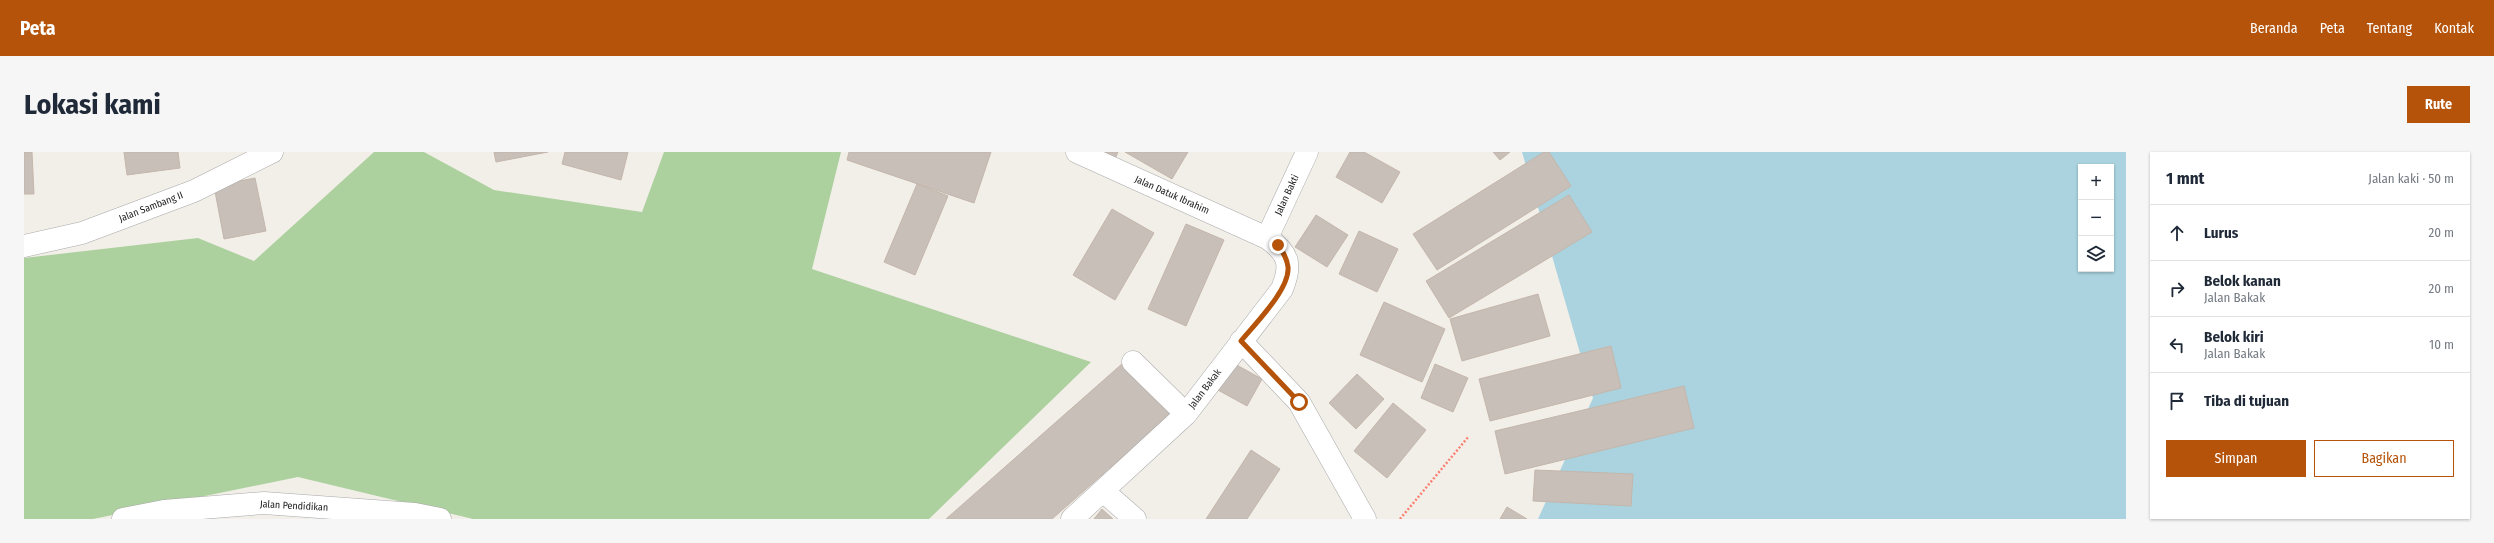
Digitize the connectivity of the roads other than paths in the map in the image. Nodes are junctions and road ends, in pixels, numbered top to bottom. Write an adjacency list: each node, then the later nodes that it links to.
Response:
1 (272, 152): 5 (street, Jalan Sambang II)
2 (1077, 152): 4 (street, Jalan Datuk Ibrahim)
3 (1306, 152): 4 (street, Jalan Bakti)
4 (1267, 238): 6 (street, Jalan Bakak)
5 (24, 246)
6 (1241, 341): 8 (street, Jalan Bakak); 14 (street)
7 (1133, 362): 8 (street)
8 (1186, 414): 9 (street, Jalan Bakak)
9 (1103, 491): 12 (street, Jalan Bakak); 13 (street)
10 (123, 519): 11 (street, Jalan Pendidikan)
11 (440, 519)
12 (1072, 519)
13 (1135, 519)
14 (1365, 519)

